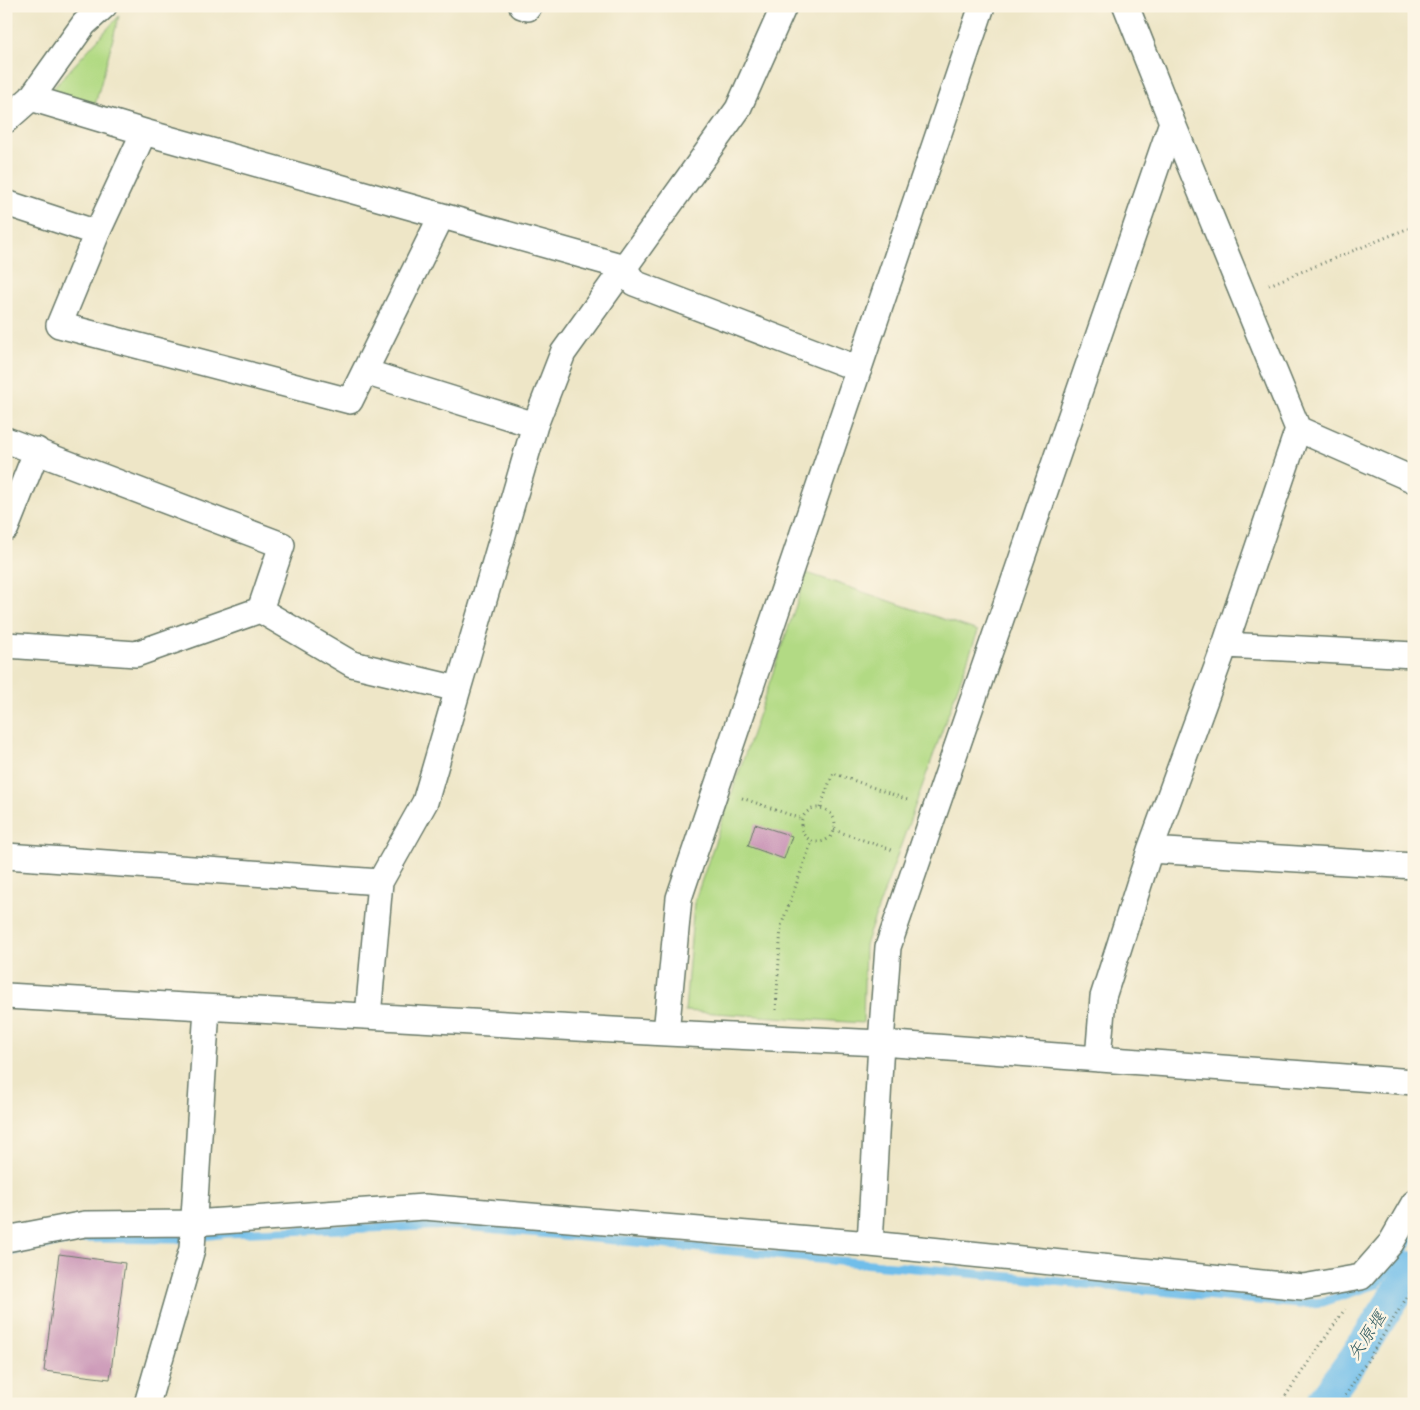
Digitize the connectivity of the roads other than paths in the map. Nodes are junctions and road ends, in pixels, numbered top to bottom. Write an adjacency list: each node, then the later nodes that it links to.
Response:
1 (104, 6): 7 (street)
2 (522, 6): 3 (street)
3 (529, 6)
4 (784, 6): 14 (street)
5 (982, 6): 15 (street)
6 (1126, 6): 9 (street)
7 (31, 98): 8 (street); 10 (street)
8 (6, 120)
9 (1172, 122): 18 (street); 36 (street)
10 (144, 132): 12 (street); 13 (street)
11 (6, 203): 13 (street)
12 (441, 217): 14 (street); 16 (street)
13 (97, 232): 16 (street)
14 (624, 267): 15 (street); 17 (street)
15 (859, 369): 35 (street)
16 (365, 372): 17 (street)
17 (535, 424): 27 (street)
18 (1298, 429): 21 (street); 25 (street)
19 (6, 440): 20 (street)
20 (37, 450): 22 (street); 23 (street)
21 (1414, 480)
22 (6, 528)
23 (260, 610): 24 (street); 27 (street)
24 (6, 645)
25 (1225, 645): 26 (street); 28 (street)
26 (1414, 655)
27 (458, 689): 31 (street)
28 (1150, 850): 30 (street); 37 (street)
29 (6, 856): 31 (street)
30 (1414, 866)
31 (380, 882): 34 (street)
32 (6, 996): 33 (street)
33 (207, 1008): 34 (street); 40 (street)
34 (368, 1016): 35 (street)
35 (666, 1033): 36 (street)
36 (881, 1043): 37 (street); 42 (street)
37 (1098, 1059): 38 (street)
38 (1414, 1082)
39 (1414, 1203): 42 (street)
40 (193, 1223): 41 (street); 42 (street); 43 (street)
41 (6, 1238)
42 (870, 1244)
43 (147, 1404)

